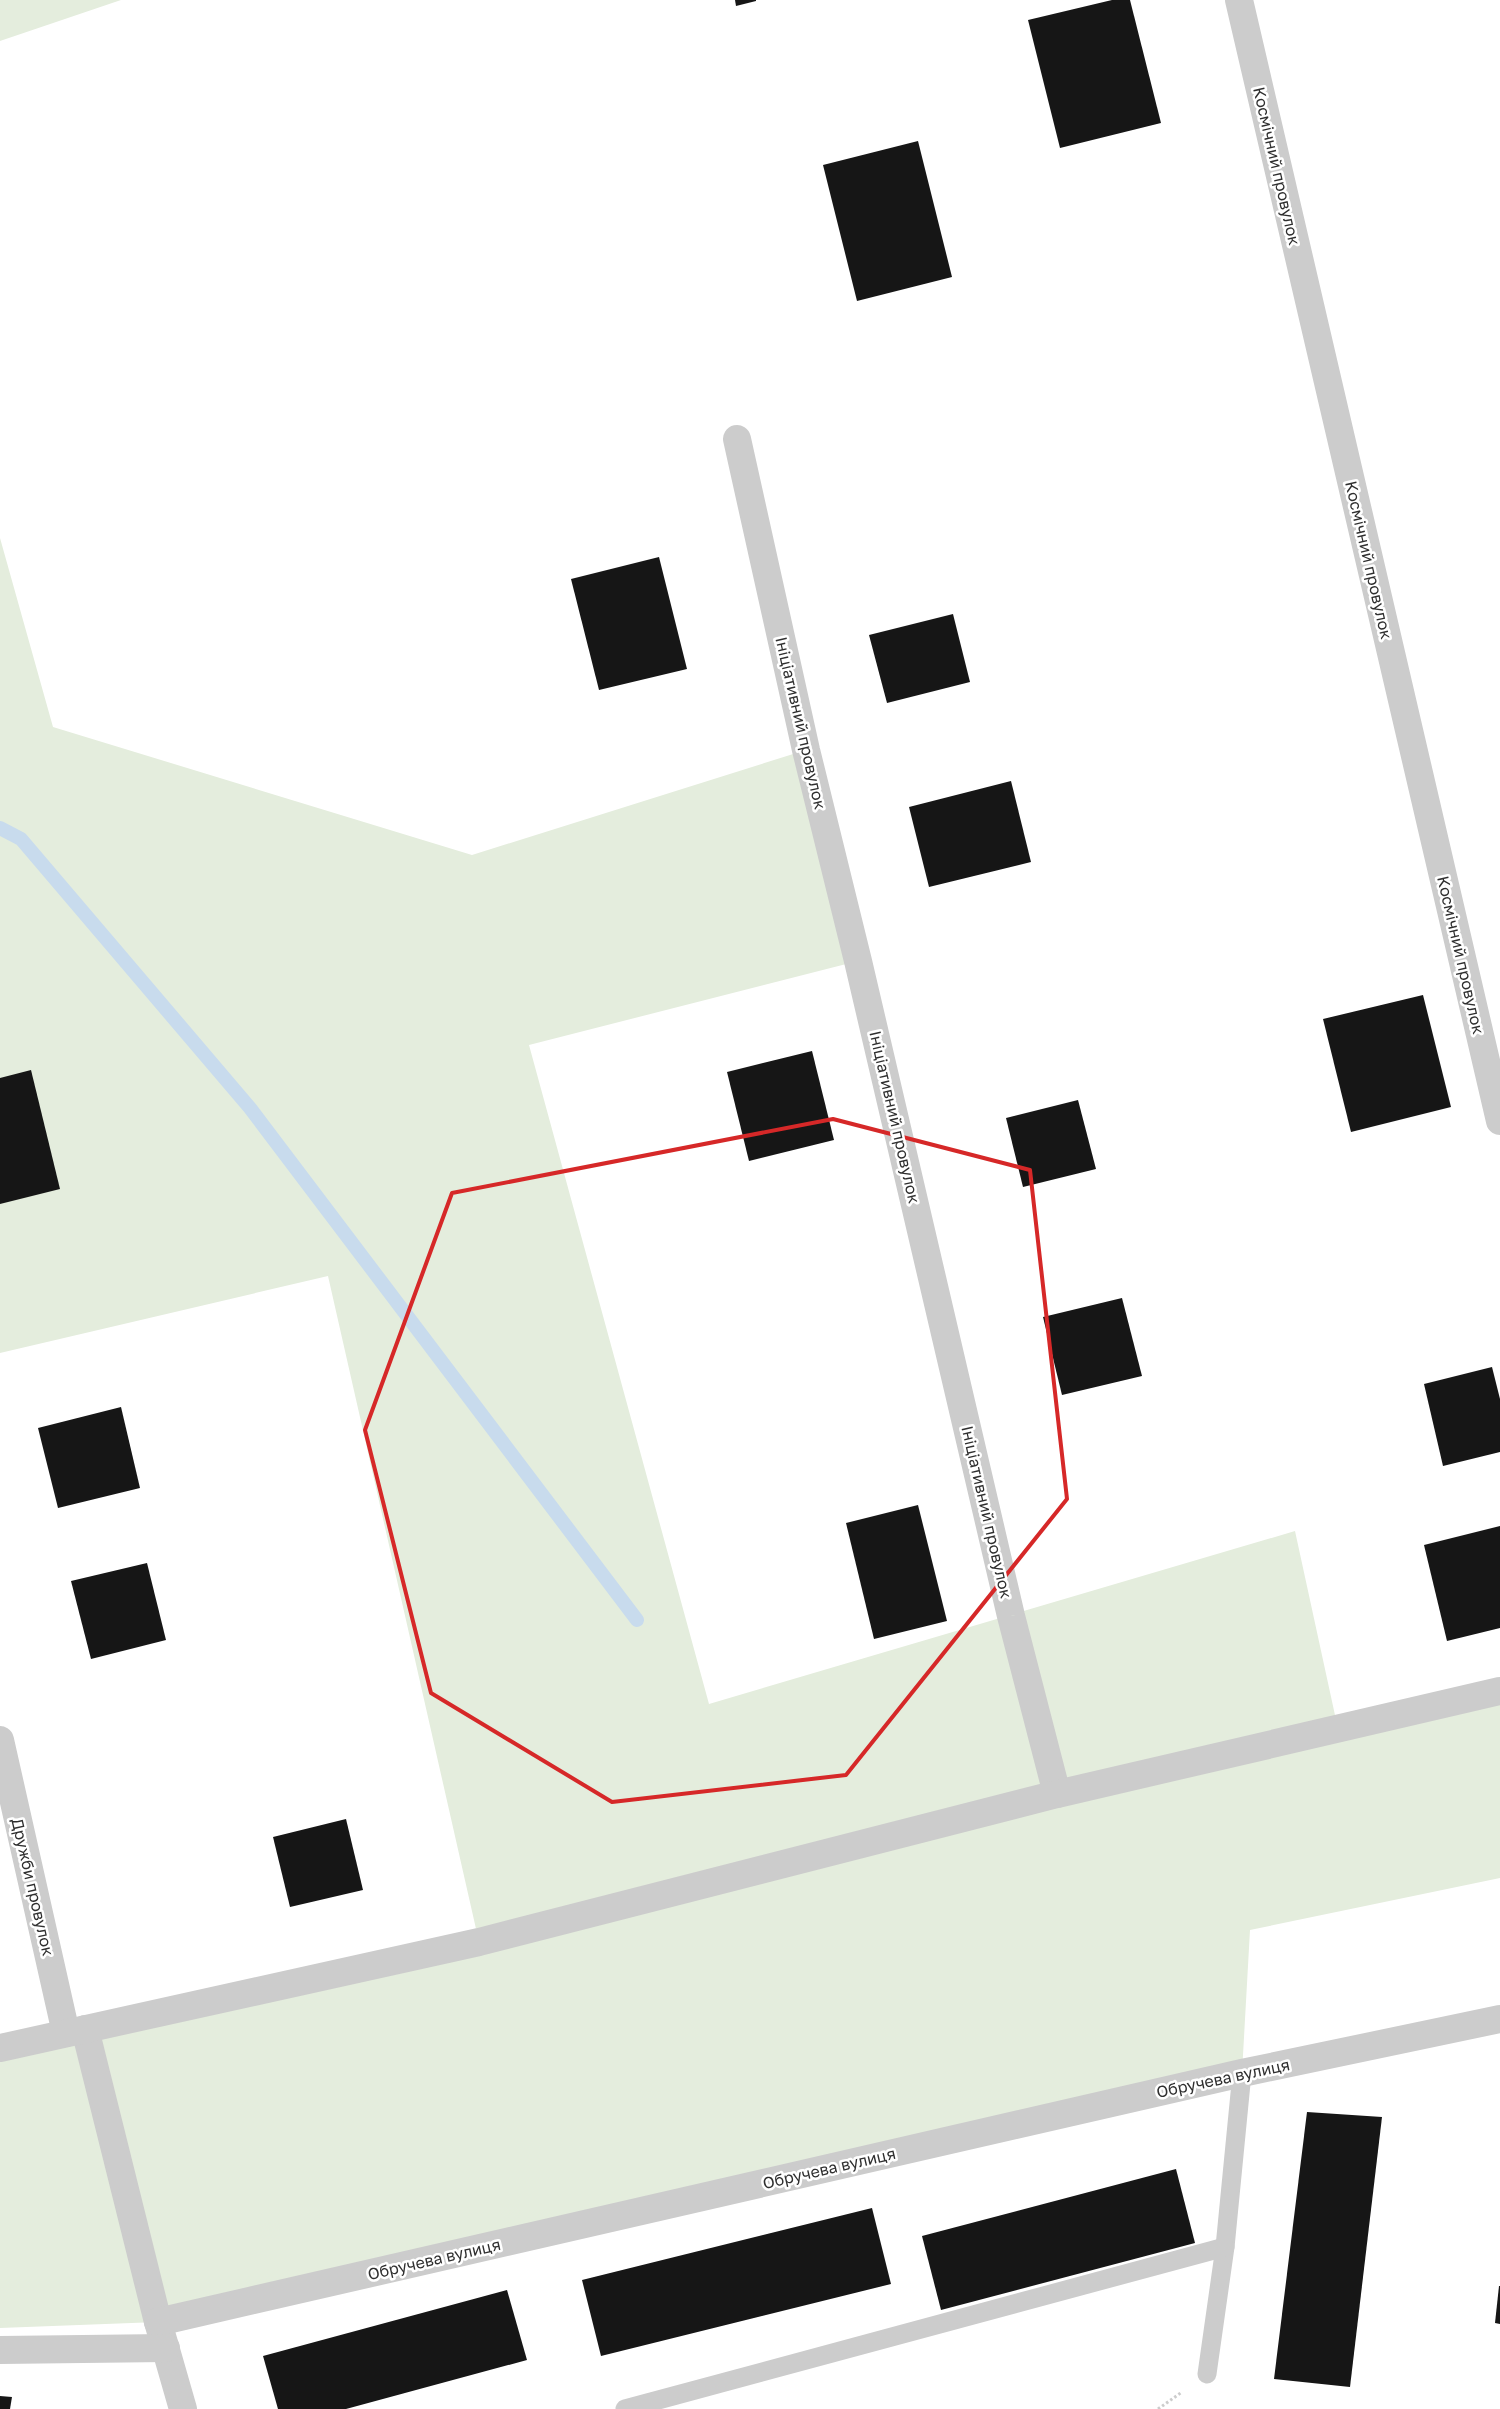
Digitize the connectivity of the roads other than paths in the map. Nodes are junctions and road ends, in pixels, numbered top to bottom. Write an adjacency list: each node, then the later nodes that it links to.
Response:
1 (1239, 0): 3 (street, Космічний провулок)
2 (737, 439): 6 (street, Ініціативний провулок)
3 (1500, 1121)
4 (1500, 1691): 6 (street)
5 (0, 1740): 8 (street, Дружби провулок)
6 (1057, 1794): 8 (street)
7 (1500, 2019): 10 (street, Обручева вулиця)
8 (76, 2031): 9 (street); 12 (street, Дружби провулок)
9 (0, 2048)
10 (1242, 2073): 11 (lane); 12 (street, Обручева вулиця)
11 (1225, 2247): 14 (lane); 16 (lane)
12 (162, 2335): 13 (street, Обручева вулиця); 15 (street, Дружби провулок)
13 (0, 2350)
14 (1207, 2374)
15 (182, 2409)
16 (625, 2409)

